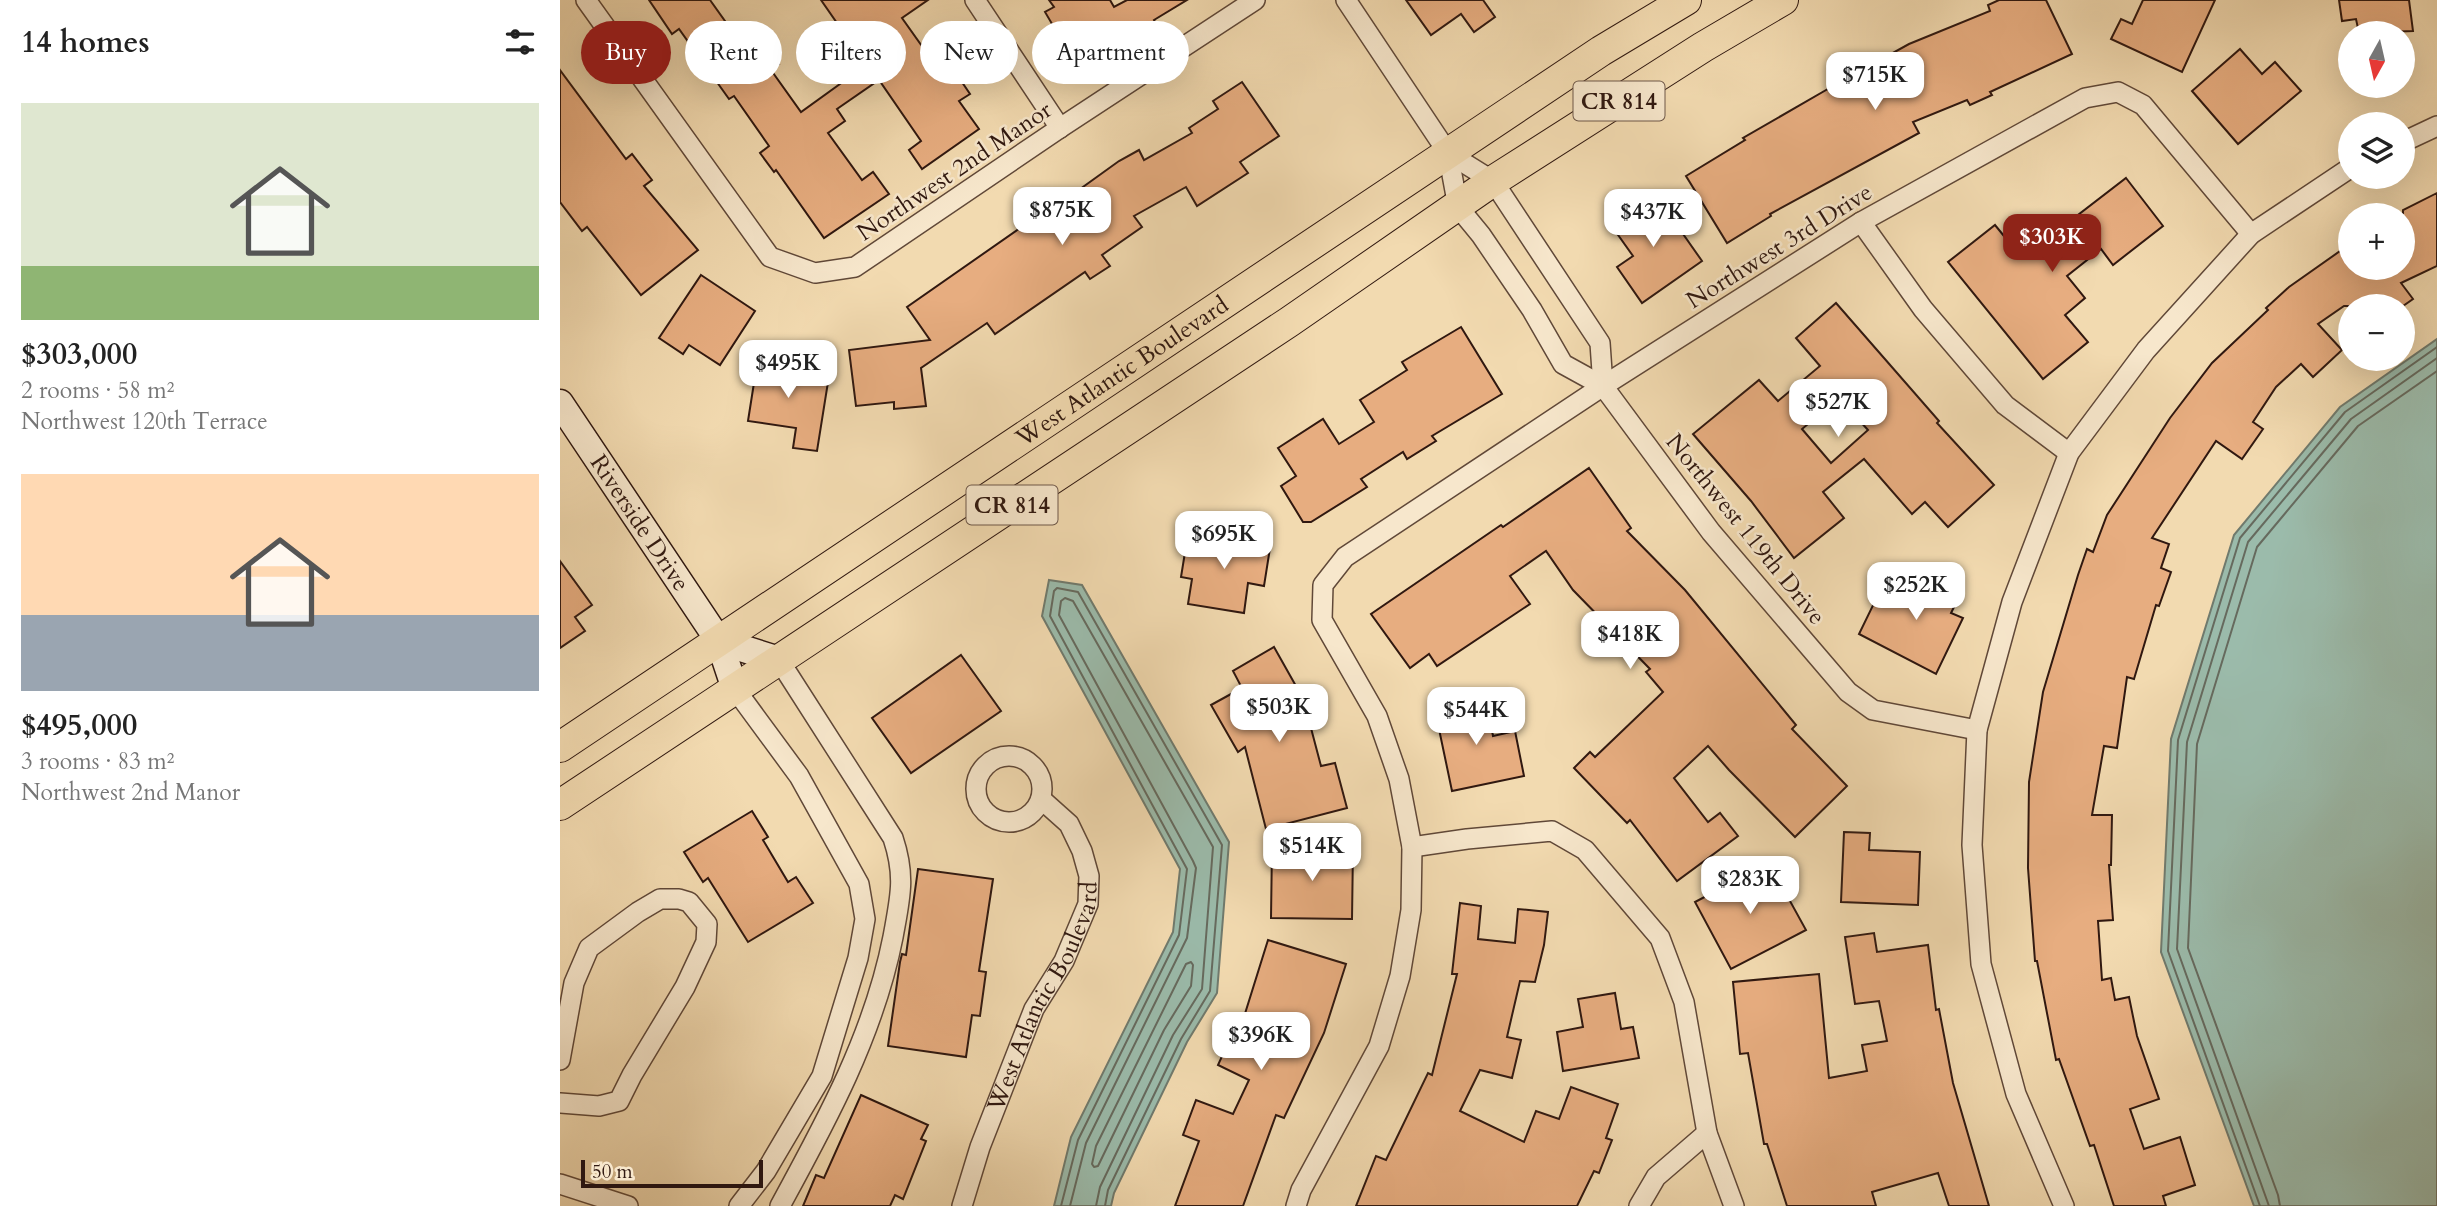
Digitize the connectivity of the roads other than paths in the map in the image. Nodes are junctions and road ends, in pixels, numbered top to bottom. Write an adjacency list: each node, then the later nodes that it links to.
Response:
1 (586, 0): 8 (street, Northwest 2nd Manor)
2 (975, 0): 8 (street)
3 (1255, 0): 8 (street, Northwest 2nd Manor)
4 (1346, 0): 10 (street, Northwest 119th Drive)
5 (1686, 0): 10 (main road, West Atlantic Boulevard / CR 814)
6 (1783, 0): 12 (main road, West Atlantic Boulevard / CR 814)
7 (2437, 126): 9 (street)
8 (1060, 128)
9 (2415, 136)
10 (1448, 153): 12 (street, Northwest 119th Drive); 13 (street, Northwest 119th Drive); 19 (main road, West Atlantic Boulevard / CR 814)
11 (2338, 176): 15 (street)
12 (1493, 181): 13 (main road, West Atlantic Boulevard / CR 814); 16 (street, Northwest 119th Drive)
13 (1458, 207): 16 (street, Northwest 119th Drive); 20 (main road, West Atlantic Boulevard / CR 814)
14 (1861, 222): 15 (street, Northwest 3rd Drive); 16 (street, Northwest 3rd Drive); 18 (street)
15 (2251, 234): 18 (street)
16 (1603, 386): 22 (street, Northwest 119th Drive); 26 (street, Northwest 3rd Drive)
17 (560, 403): 19 (street, Riverside Drive)
18 (2069, 453): 22 (street)
19 (719, 641): 20 (street); 21 (street, Riverside Drive); 23 (main road, West Atlantic Boulevard / CR 814)
20 (779, 660): 21 (main road, West Atlantic Boulevard / CR 814); 34 (street)
21 (735, 689): 25 (main road, West Atlantic Boulevard / CR 814); 33 (street)
22 (1976, 730): 39 (street)
23 (560, 747)
24 (1041, 799): 35 (street, West Atlantic Boulevard)
25 (560, 805)
26 (1412, 847): 29 (street); 36 (street)
27 (560, 1060): 28 (street)
28 (560, 1103)
29 (1707, 1133): 37 (street); 38 (street)
30 (560, 1184): 31 (street)
31 (592, 1200): 32 (street)
32 (628, 1206)
33 (738, 1206)
34 (780, 1206)
35 (962, 1206)
36 (1296, 1206)
37 (1639, 1206)
38 (1734, 1206)
39 (2064, 1206)

